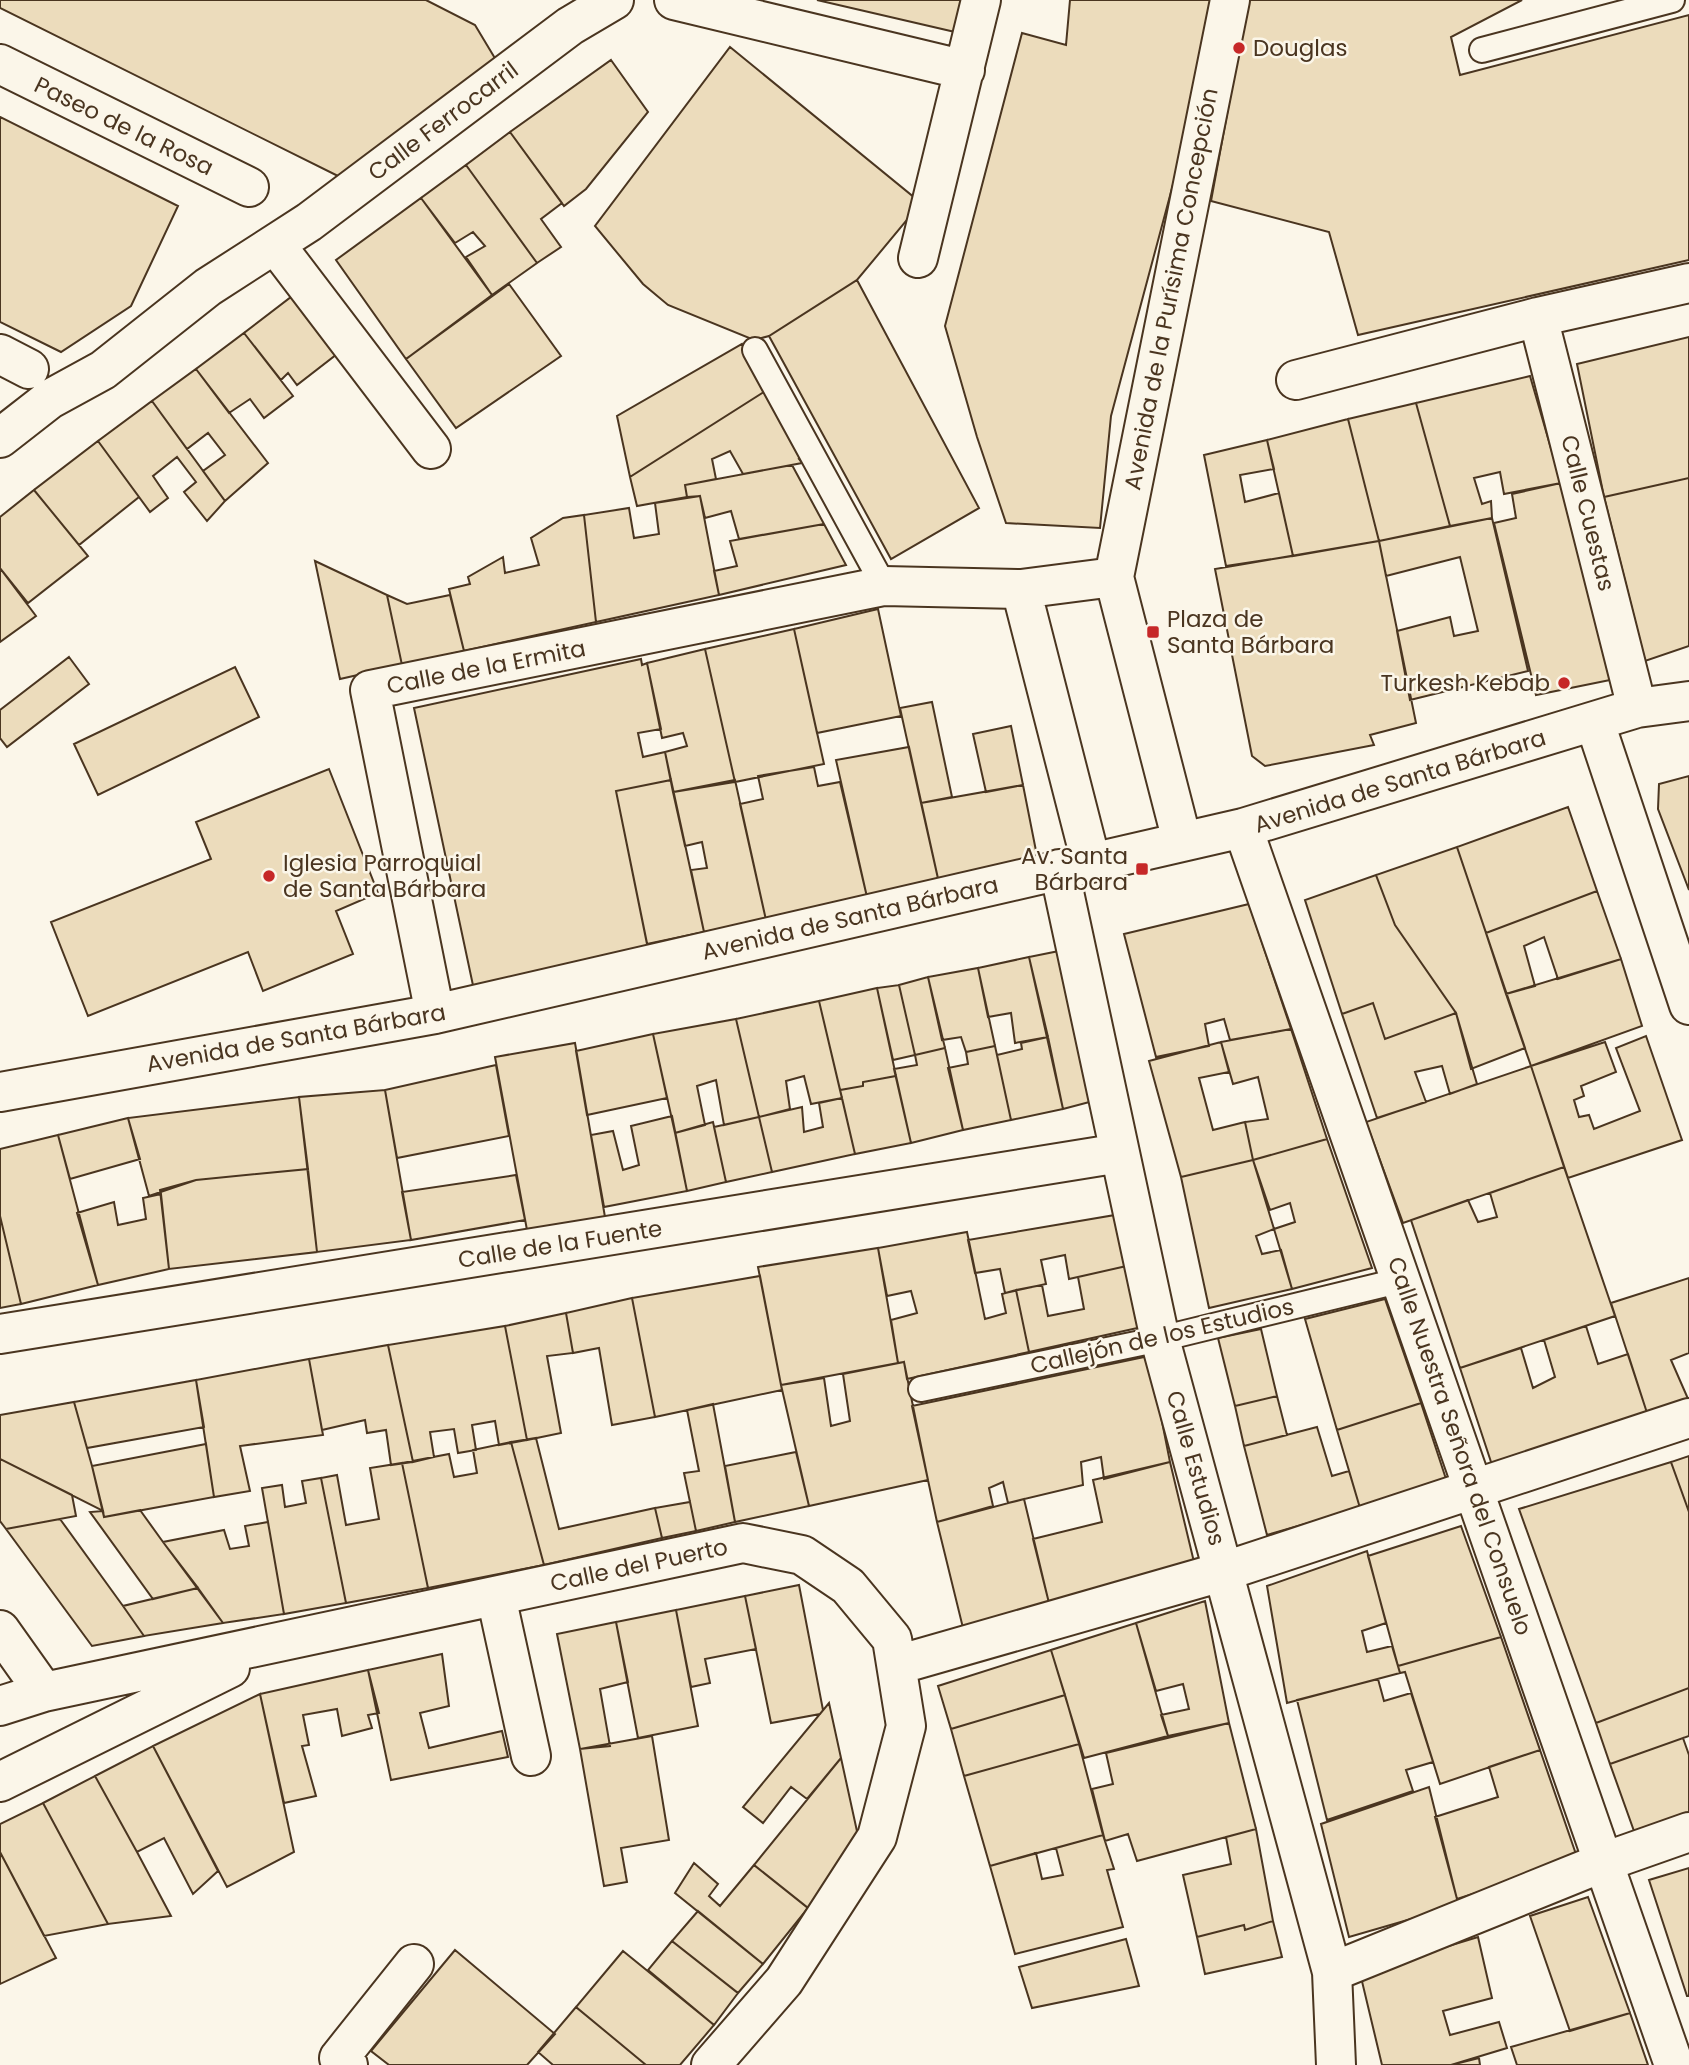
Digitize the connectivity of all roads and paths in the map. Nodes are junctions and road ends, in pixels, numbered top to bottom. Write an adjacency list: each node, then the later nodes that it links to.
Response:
1 (614, 0): 10 (street, Calle Ferrocarril)
2 (674, 0): 8 (street)
3 (981, 0): 8 (street)
4 (1230, 0): 18 (street, Avenida de la Purísima Concepción)
5 (1672, 0): 6 (lane)
6 (1482, 50)
7 (0, 64): 9 (street, Paseo de la Rosa)
8 (965, 70): 11 (street)
9 (249, 187)
10 (275, 244): 16 (street, Calle Ferrocarril); 17 (street)
11 (918, 258)
12 (1689, 282): 13 (street)
13 (1538, 317): 15 (street); 22 (street, Calle Cuestas)
14 (755, 350): 19 (lane)
15 (1296, 380)
16 (0, 438)
17 (431, 449)
18 (1114, 578): 20 (street); 25 (street)
19 (884, 586): 20 (street, Calle de la Ermita); 28 (street, Calle de la Ermita)
20 (1021, 589): 26 (street)
21 (1689, 701): 22 (street, Avenida de Santa Bárbara)
22 (1637, 708): 23 (street, Avenida de Santa Bárbara)
23 (1595, 723): 24 (street, Avenida de Santa Bárbara); 27 (street)
24 (1243, 828): 25 (street, Avenida de Santa Bárbara); 31 (street, Calle Nuestra Señora del Consuelo)
25 (1182, 841): 26 (street, Avenida de Santa Bárbara)
26 (1075, 866): 28 (street, Avenida de Santa Bárbara); 30 (street, Calle Estudios)
27 (1689, 1005)
28 (435, 1014): 29 (street, Avenida de Santa Bárbara)
29 (0, 1092)
30 (1120, 1153): 32 (street, Calle de la Fuente); 33 (street, Calle Estudios)
31 (1402, 1280): 33 (lane, Callejón de los Estudios); 36 (street, Calle Nuestra Señora del Consuelo)
32 (0, 1334)
33 (1160, 1339): 34 (lane, Callejón de los Estudios); 37 (street, Calle Estudios)
34 (920, 1389)
35 (1689, 1418): 36 (street)
36 (1474, 1487): 37 (street); 47 (street, Calle Nuestra Señora del Consuelo)
37 (1225, 1571): 41 (street); 49 (street, Calle Estudios)
38 (496, 1596): 39 (street, Calle del Puerto); 41 (street, Calle del Puerto); 44 (street)
39 (377, 1621): 42 (street, Calle del Puerto); 45 (street)
40 (0, 1630): 42 (street)
41 (897, 1665): 51 (street, Calle del Puerto)
42 (44, 1692): 43 (street, Calle del Puerto)
43 (0, 1706)
44 (531, 1756)
45 (0, 1782)
46 (1689, 1832): 47 (street)
47 (1604, 1862): 49 (street); 53 (street, Calle Nuestra Señora del Consuelo)
48 (414, 1964): 50 (street)
49 (1332, 1972): 52 (street, Calle Estudios)
50 (348, 2065)
51 (711, 2065)
52 (1336, 2065)
53 (1674, 2065)

